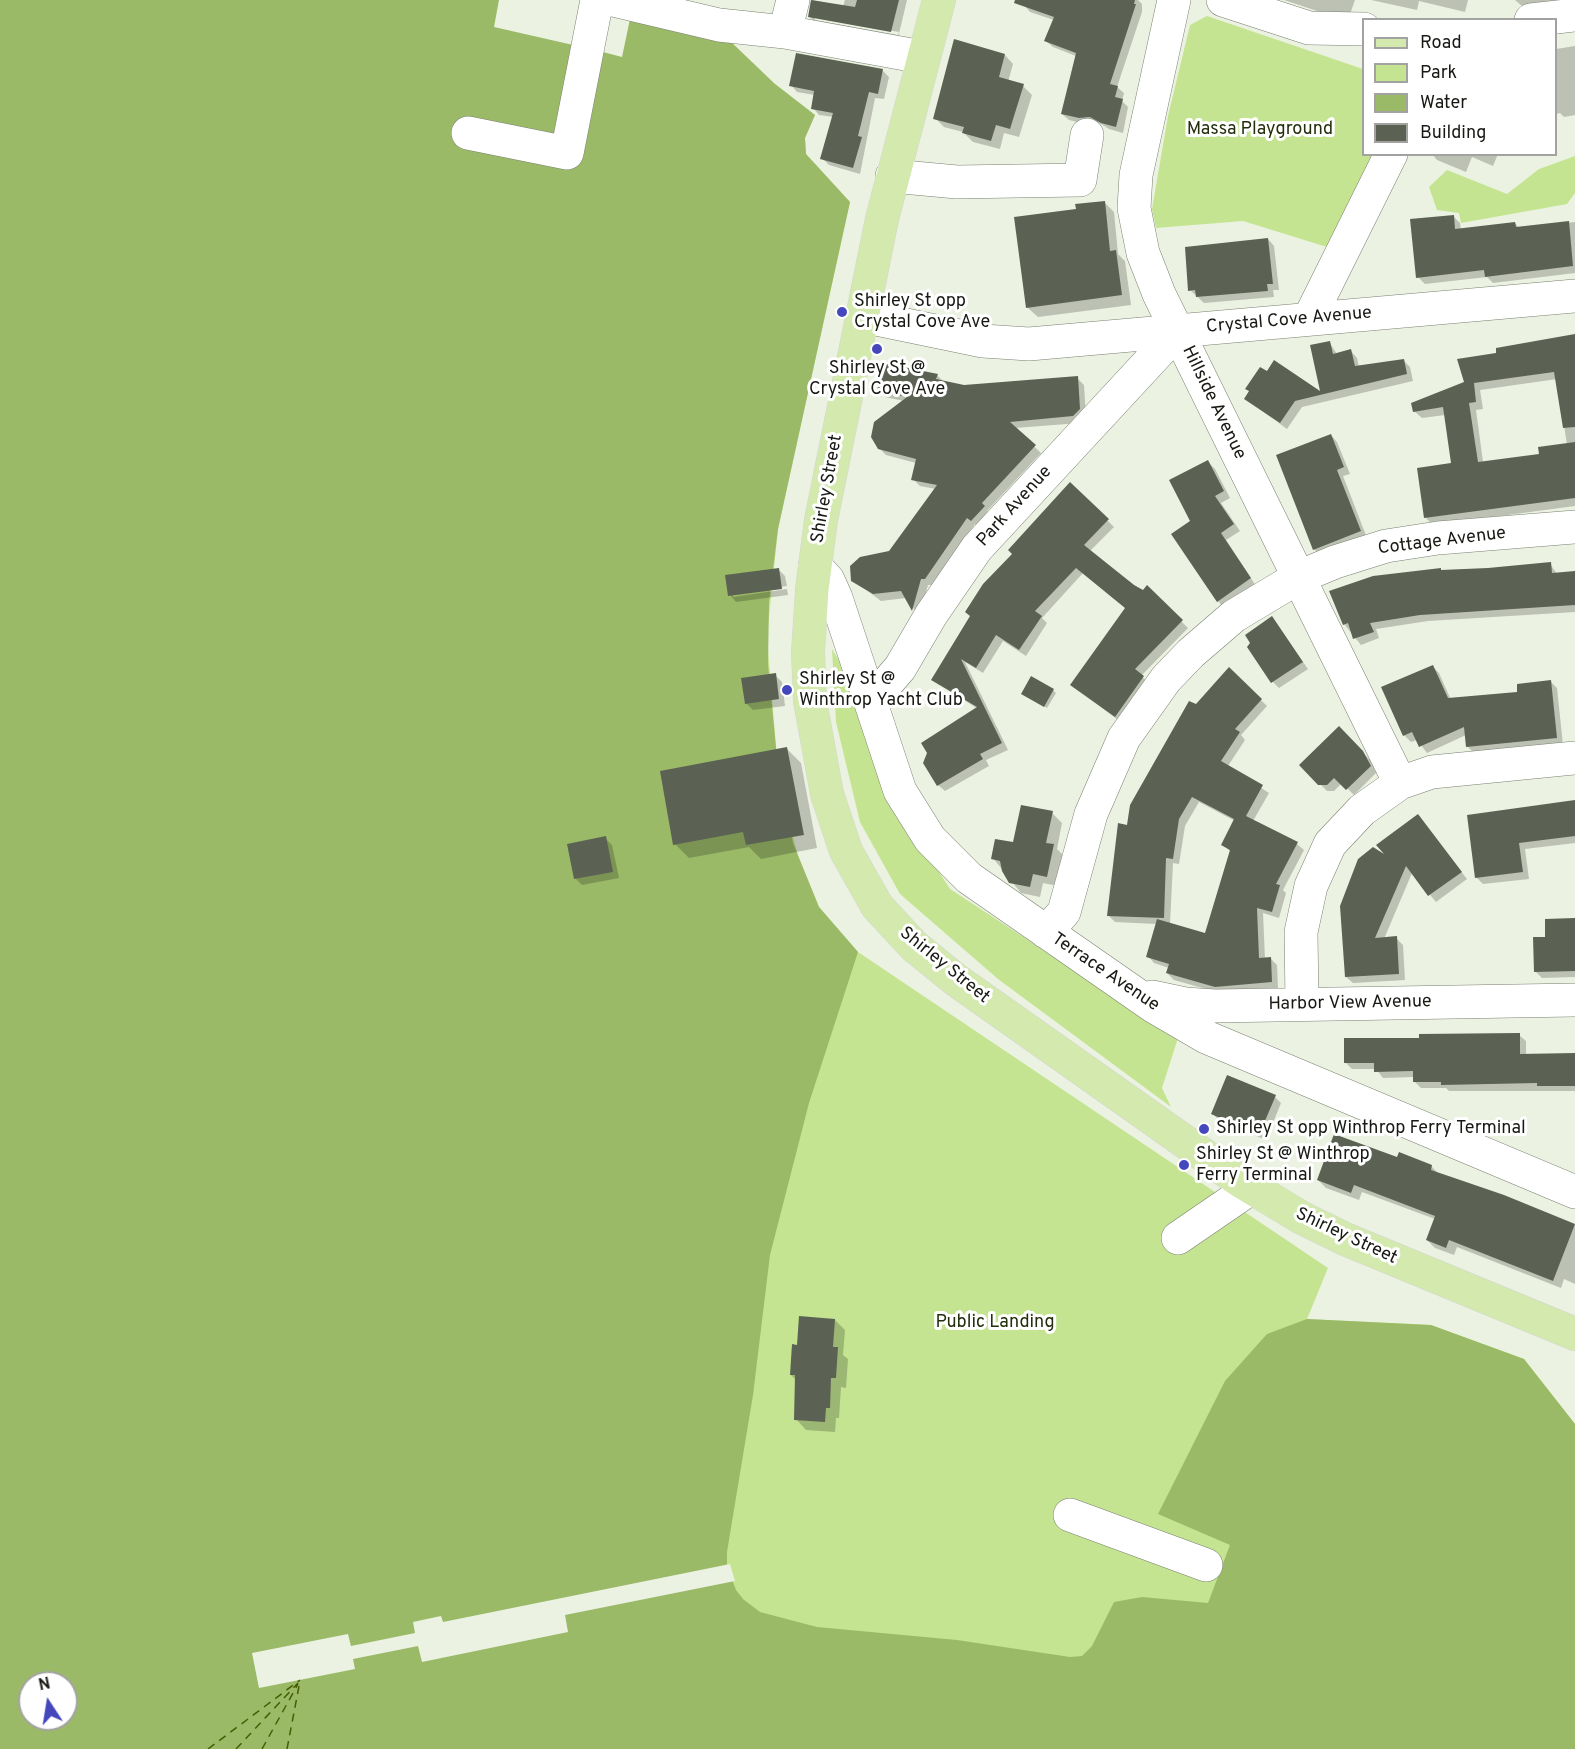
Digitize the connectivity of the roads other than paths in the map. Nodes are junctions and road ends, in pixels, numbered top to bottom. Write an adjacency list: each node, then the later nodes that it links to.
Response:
1 (597, 0): 12 (street)
2 (613, 0): 10 (street)
3 (793, 0): 10 (street)
4 (939, 0): 11 (main road, Shirley Street)
5 (1174, 0): 19 (street, Hillside Avenue)
6 (1223, 0): 9 (street)
7 (1575, 15): 8 (street)
8 (1549, 18)
9 (1362, 29)
10 (785, 32): 11 (street)
11 (922, 57): 15 (main road, Shirley Street)
12 (468, 133)
13 (1087, 135): 15 (street)
14 (1390, 156): 18 (street)
15 (892, 176): 17 (main road, Shirley Street)
16 (1575, 296): 18 (street, Crystal Cove Avenue)
17 (862, 316): 19 (street, Crystal Cove Avenue); 21 (main road, Shirley Street)
18 (1309, 319): 19 (street, Crystal Cove Avenue)
19 (1178, 331): 22 (street, Hillside Avenue); 23 (street, Park Avenue)
20 (1575, 527): 22 (street, Cottage Avenue)
21 (815, 566): 23 (street, Terrace Avenue); 30 (main road, Shirley Street)
22 (1299, 577): 25 (street, Hillside Avenue); 26 (street, Cottage Avenue)
23 (868, 695): 26 (street, Terrace Avenue)
24 (1575, 758): 25 (street)
25 (1400, 783): 29 (street)
26 (1046, 933): 27 (street, Terrace Avenue)
27 (1127, 988): 29 (street, Harbor View Avenue); 31 (street, Terrace Avenue)
28 (1575, 1000): 29 (street, Harbor View Avenue)
29 (1302, 1005)
30 (1251, 1188): 32 (street); 33 (main road, Shirley Street)
31 (1575, 1192)
32 (1178, 1238)
33 (1575, 1334)
34 (1070, 1515): 35 (street)
35 (1206, 1565)

